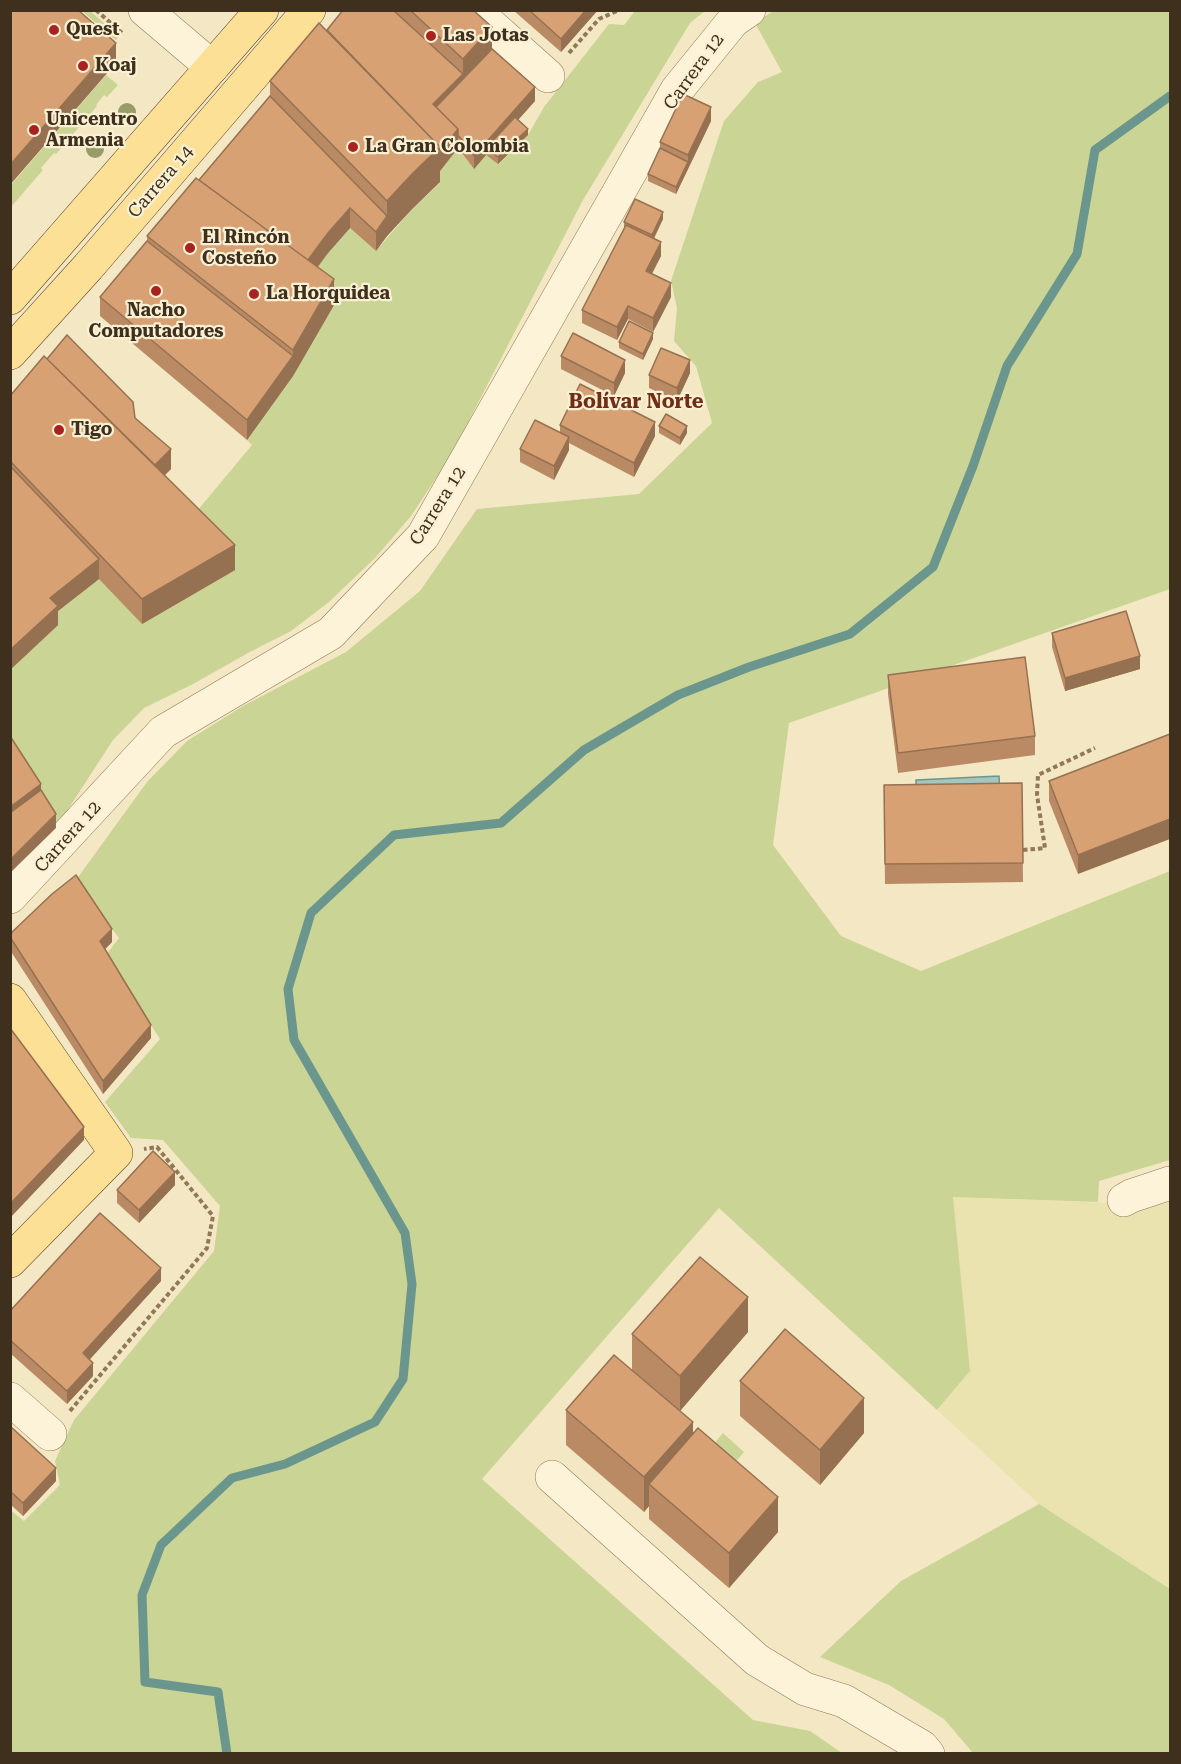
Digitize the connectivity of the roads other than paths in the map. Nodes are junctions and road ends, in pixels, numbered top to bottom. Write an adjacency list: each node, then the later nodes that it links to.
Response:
1 (145, 10): 6 (street)
2 (262, 10): 6 (main road, Carrera 14)
3 (309, 10): 9 (main road, Carrera 14)
4 (474, 10): 7 (street)
5 (748, 10): 10 (street, Carrera 12)
6 (212, 67): 8 (main road, Carrera 14)
7 (548, 76)
8 (10, 298)
9 (10, 353)
10 (10, 897)
11 (10, 1000): 14 (main road)
12 (1170, 1183): 13 (street)
13 (1124, 1200)
14 (10, 1261)
15 (10, 1400): 16 (street)
16 (50, 1434)
17 (552, 1478): 18 (street)
18 (928, 1754)

